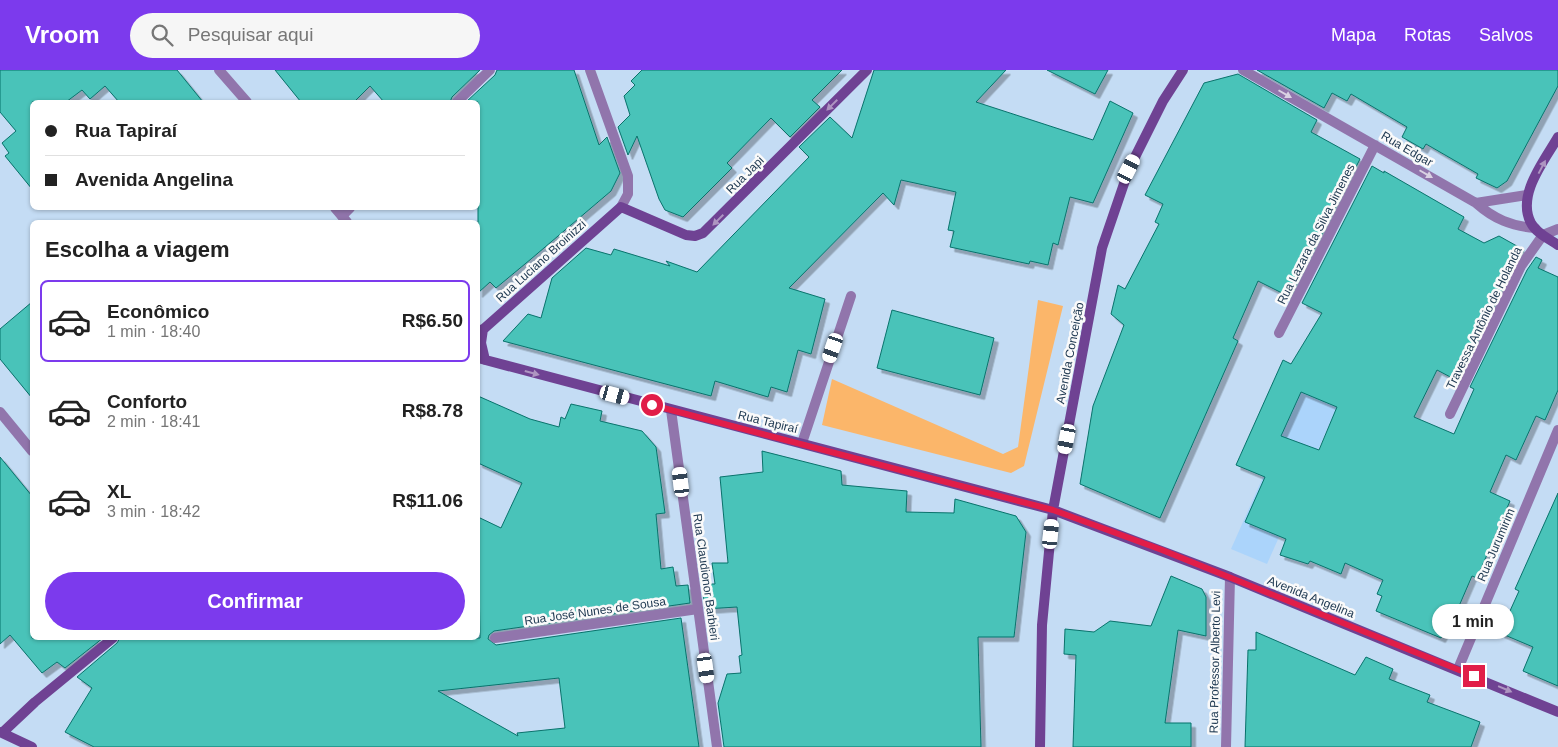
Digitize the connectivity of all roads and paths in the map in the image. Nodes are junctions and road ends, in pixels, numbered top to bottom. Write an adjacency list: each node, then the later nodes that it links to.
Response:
1 (219, 70): 7 (street)
2 (490, 70): 8 (street)
3 (867, 70): 13 (street, Rua Japi, one-way to 13)
4 (1183, 70): 28 (street, Avenida Conceição)
5 (1243, 70): 10 (street, Rua Edgar, one-way to 10)
6 (591, 71): 13 (street)
7 (244, 100)
8 (459, 100)
9 (1558, 137): 11 (street, one-way to 9)
10 (1375, 145): 12 (street, Rua Edgar, one-way to 12); 20 (street, Rua Lazara da Silva Jimenes)
11 (1527, 195): 12 (street); 14 (street)
12 (1476, 203): 14 (street, Rua Edgar)
13 (621, 207): 19 (street, Rua Luciano Broinizzi)
14 (1535, 228): 16 (street, Rua Edgar)
15 (1558, 229): 16 (street)
16 (1544, 235): 17 (street, Rua Edgar); 24 (street, Travessa Antônio de Holanda)
17 (1558, 245)
18 (851, 296): 26 (street)
19 (480, 331): 21 (street)
20 (1279, 333)
21 (481, 359): 22 (street, Rua Tapiraí, one-way to 22)
22 (671, 410): 26 (street, Rua Tapiraí); 30 (street, Rua Claudionor Barbieri)
23 (0, 412): 27 (street)
24 (1450, 414)
25 (1558, 430): 33 (street, Rua Jurumirim)
26 (802, 444): 28 (street, Rua Tapiraí)
27 (30, 449)
28 (1053, 510): 29 (street, Avenida Angelina); 38 (street, Avenida Conceição)
29 (1230, 577): 33 (street, Avenida Angelina); 39 (street, Rua Professor Alberto Levi)
30 (698, 609): 31 (street, Rua José Nunes de Sousa); 37 (street, Rua Claudionor Barbieri)
31 (495, 638)
32 (111, 640): 35 (street)
33 (1458, 669): 34 (street, Avenida Angelina, one-way to 34)
34 (1558, 712)
35 (1, 732): 36 (street)
36 (32, 747)
37 (717, 747)
38 (1040, 747)
39 (1226, 747)

